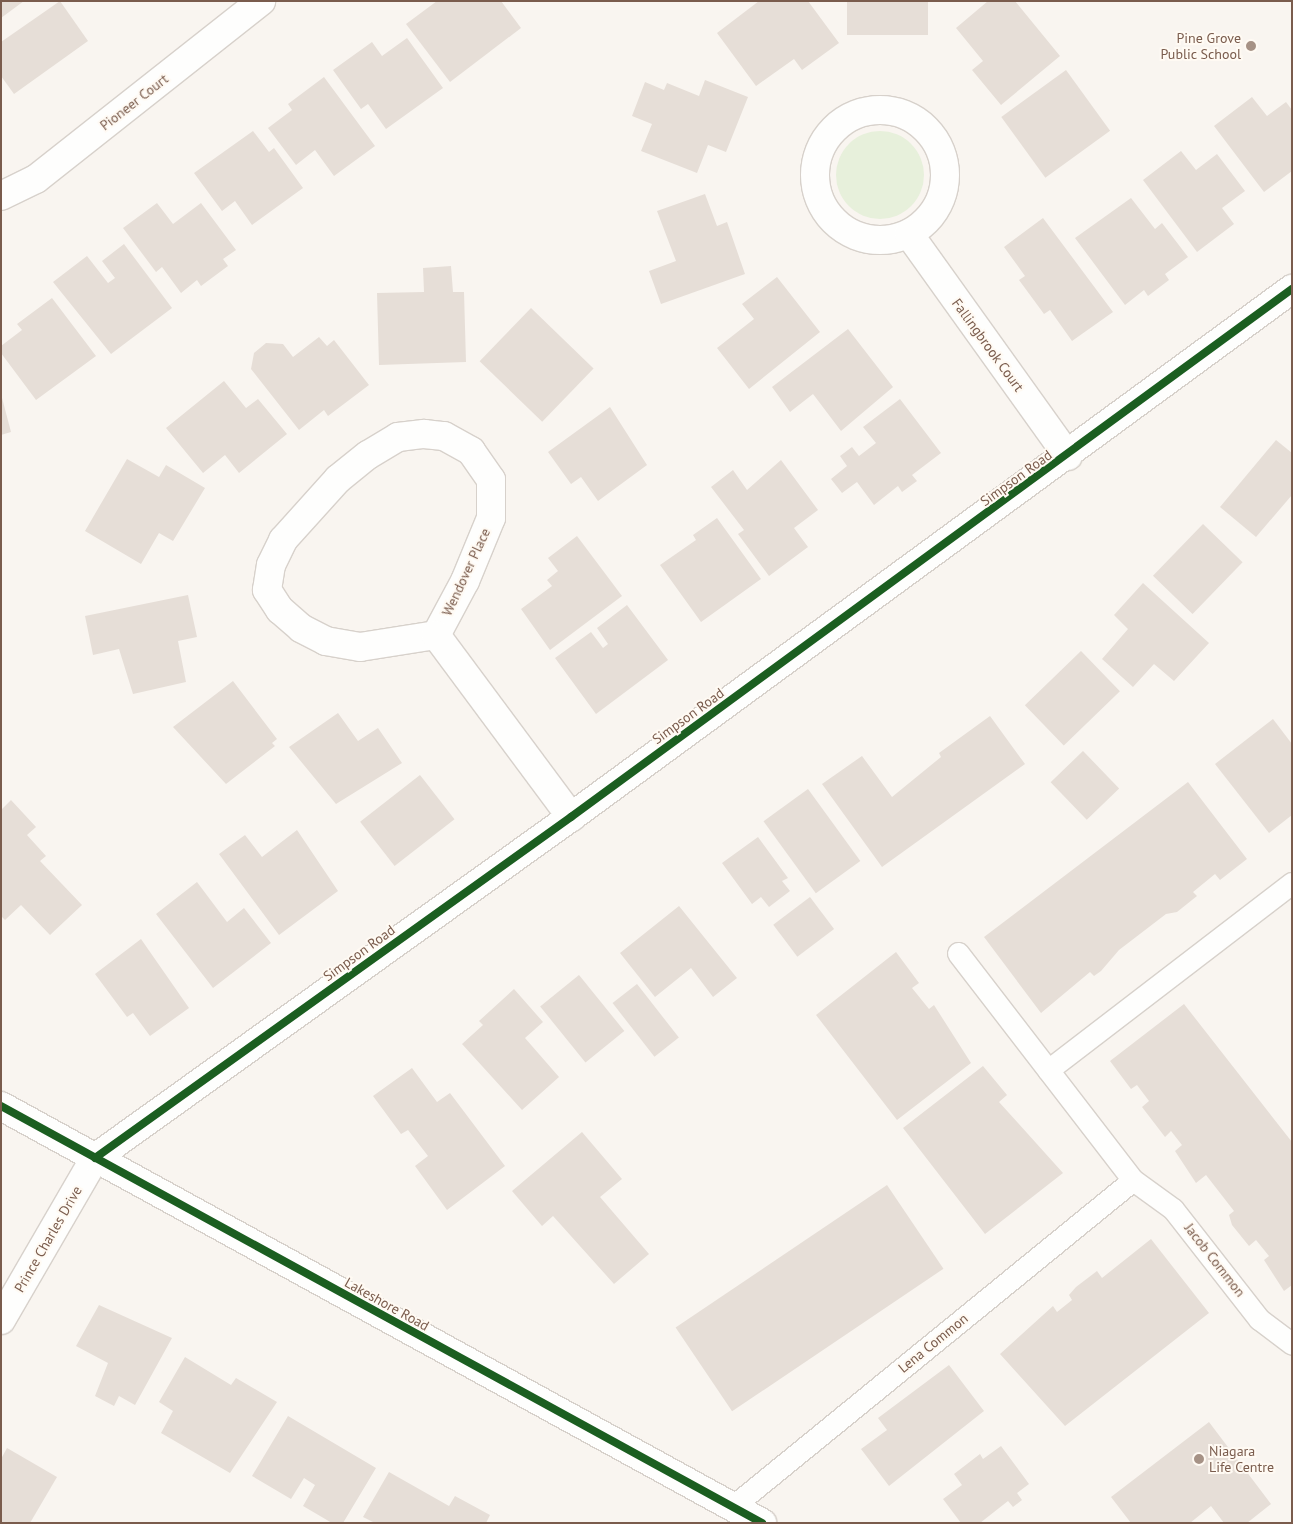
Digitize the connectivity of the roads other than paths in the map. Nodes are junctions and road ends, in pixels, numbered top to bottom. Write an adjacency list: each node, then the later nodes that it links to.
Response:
1 (261, 1): 2 (street, Pioneer Court)
2 (1, 196)
3 (909, 234): 3 (street); 5 (street, Fallingbrook Court)
4 (1292, 289): 5 (street, Simpson Road)
5 (1068, 456): 7 (street, Simpson Road)
6 (436, 635): 6 (street, Wendover Place); 7 (street)
7 (571, 817): 12 (street, Simpson Road)
8 (1292, 883): 10 (lane)
9 (958, 953): 10 (lane, Jacob Common)
10 (1048, 1070): 13 (lane, Jacob Common)
11 (1, 1106): 12 (street, Lakeshore Road)
12 (95, 1158): 14 (street, Prince Charles Drive); 16 (street, Lakeshore Road)
13 (1133, 1180): 15 (lane, Jacob Common); 16 (lane, Lena Common)
14 (1, 1320)
15 (1292, 1344)
16 (732, 1507): 17 (street, Lakeshore Road)
17 (762, 1523)

